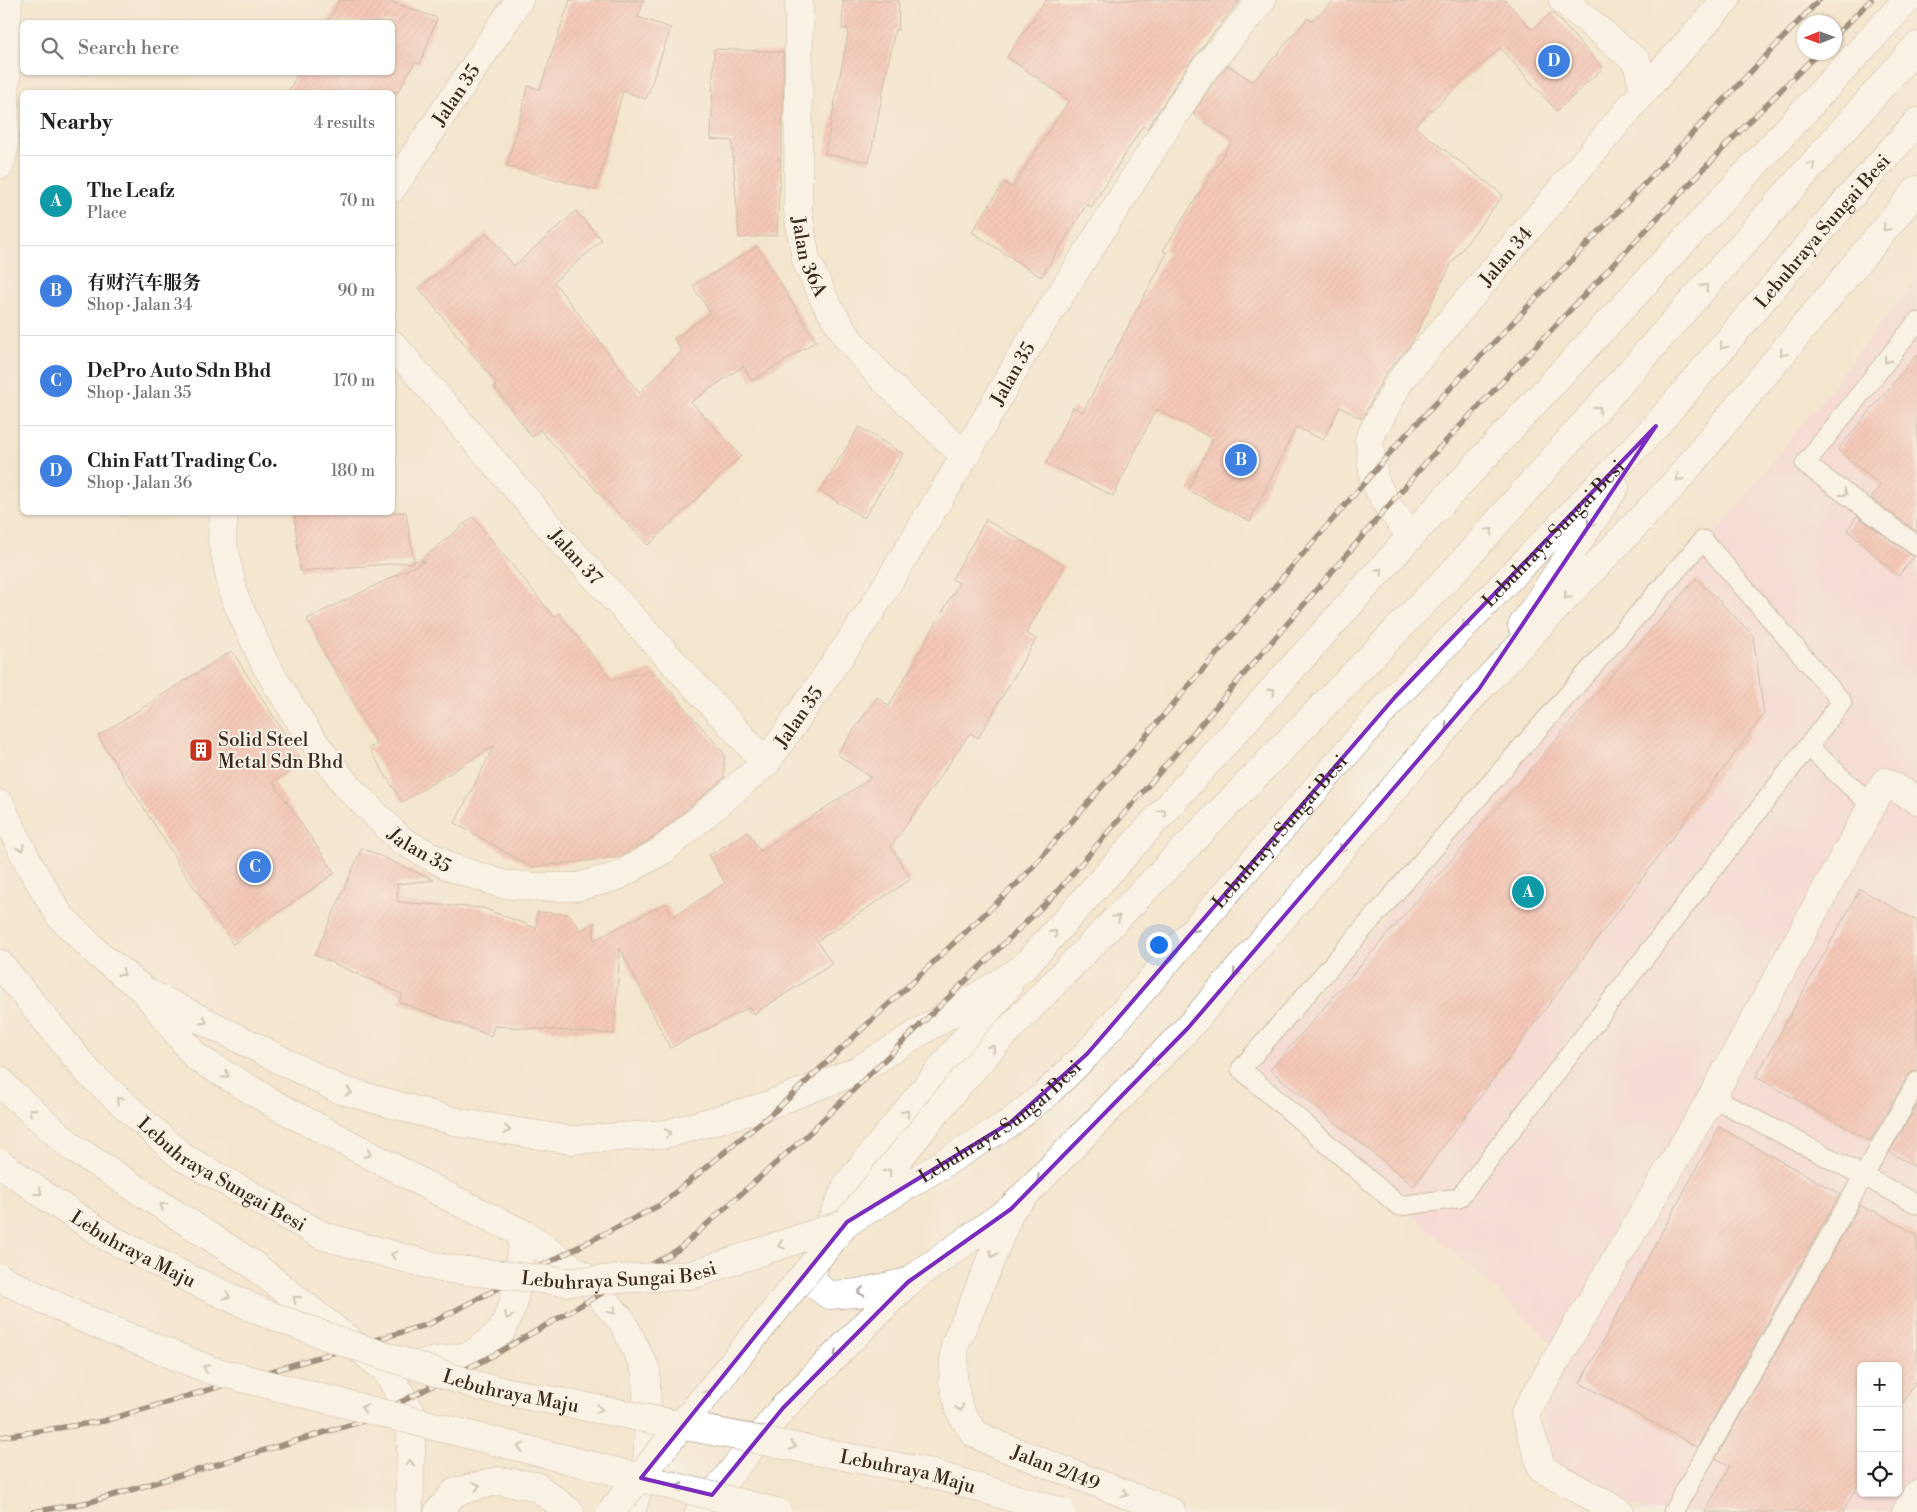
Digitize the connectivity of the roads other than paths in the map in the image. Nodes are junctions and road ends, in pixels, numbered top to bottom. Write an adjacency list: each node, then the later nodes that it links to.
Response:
1 (8, 0): 11 (main road)
2 (519, 0): 12 (main road, Jalan 35)
3 (799, 0): 17 (main road, Jalan 36A)
4 (1262, 0): 17 (main road, Jalan 35)
5 (1563, 0): 9 (main road)
6 (1726, 0): 9 (main road, Jalan 34)
7 (1907, 0): 19 (main road)
8 (1917, 46): 45 (main road, one-way to 8, bridge)
9 (1644, 91): 19 (main road, Jalan 34)
10 (1917, 122): 16 (main road, Lebuhraya Sungai Besi, one-way to 16)
11 (0, 165)
12 (395, 186)
13 (1917, 190): 21 (main road, one-way to 21)
14 (1917, 322): 20 (lane, one-way to 20)
15 (395, 347): 23 (main road, Jalan 37)
16 (1656, 426): 21 (main road, one-way to 21); 27 (main road, Lebuhraya Sungai Besi, one-way to 27, bridge)
17 (964, 456): 23 (main road, Jalan 35)
18 (224, 515): 23 (main road, Jalan 35)
19 (1411, 536): 28 (main road, one-way to 19)
20 (1917, 546)
21 (1479, 689): 36 (main road, one-way to 36)
22 (1808, 746): 22 (lane); 26 (lane)
23 (766, 763)
24 (1917, 800): 26 (main road)
25 (0, 804): 29 (main road, one-way to 29)
26 (1872, 806): 32 (main road)
27 (0, 964)
28 (1022, 969): 29 (main road, one-way to 28); 39 (main road, one-way to 28)
29 (145, 991): 37 (main road, one-way to 37)
30 (0, 1080): 40 (main road, one-way to 30)
31 (1917, 1082): 34 (lane)
32 (1712, 1096): 34 (lane); 51 (main road)
33 (0, 1163): 49 (main road, Lebuhraya Maju, one-way to 49, bridge)
34 (1863, 1176): 35 (lane); 52 (lane)
35 (1917, 1204)
36 (1011, 1209): 39 (main road); 50 (main road, Jalan 2/149, one-way to 50)
37 (524, 1234): 40 (main road, one-way to 40); 46 (main road, one-way to 46)
38 (0, 1278): 48 (main road, one-way to 38, bridge)
39 (908, 1282): 47 (main road, one-way to 47)
40 (385, 1369): 42 (main road, one-way to 40)
41 (1917, 1494): 53 (main road)
42 (409, 1512)
43 (438, 1512): 44 (main road, one-way to 44)
44 (570, 1512)
45 (610, 1512)
46 (631, 1512)
47 (699, 1512)
48 (777, 1512)
49 (1061, 1512)
50 (1172, 1512)
51 (1620, 1512)
52 (1673, 1512)
53 (1906, 1512)

